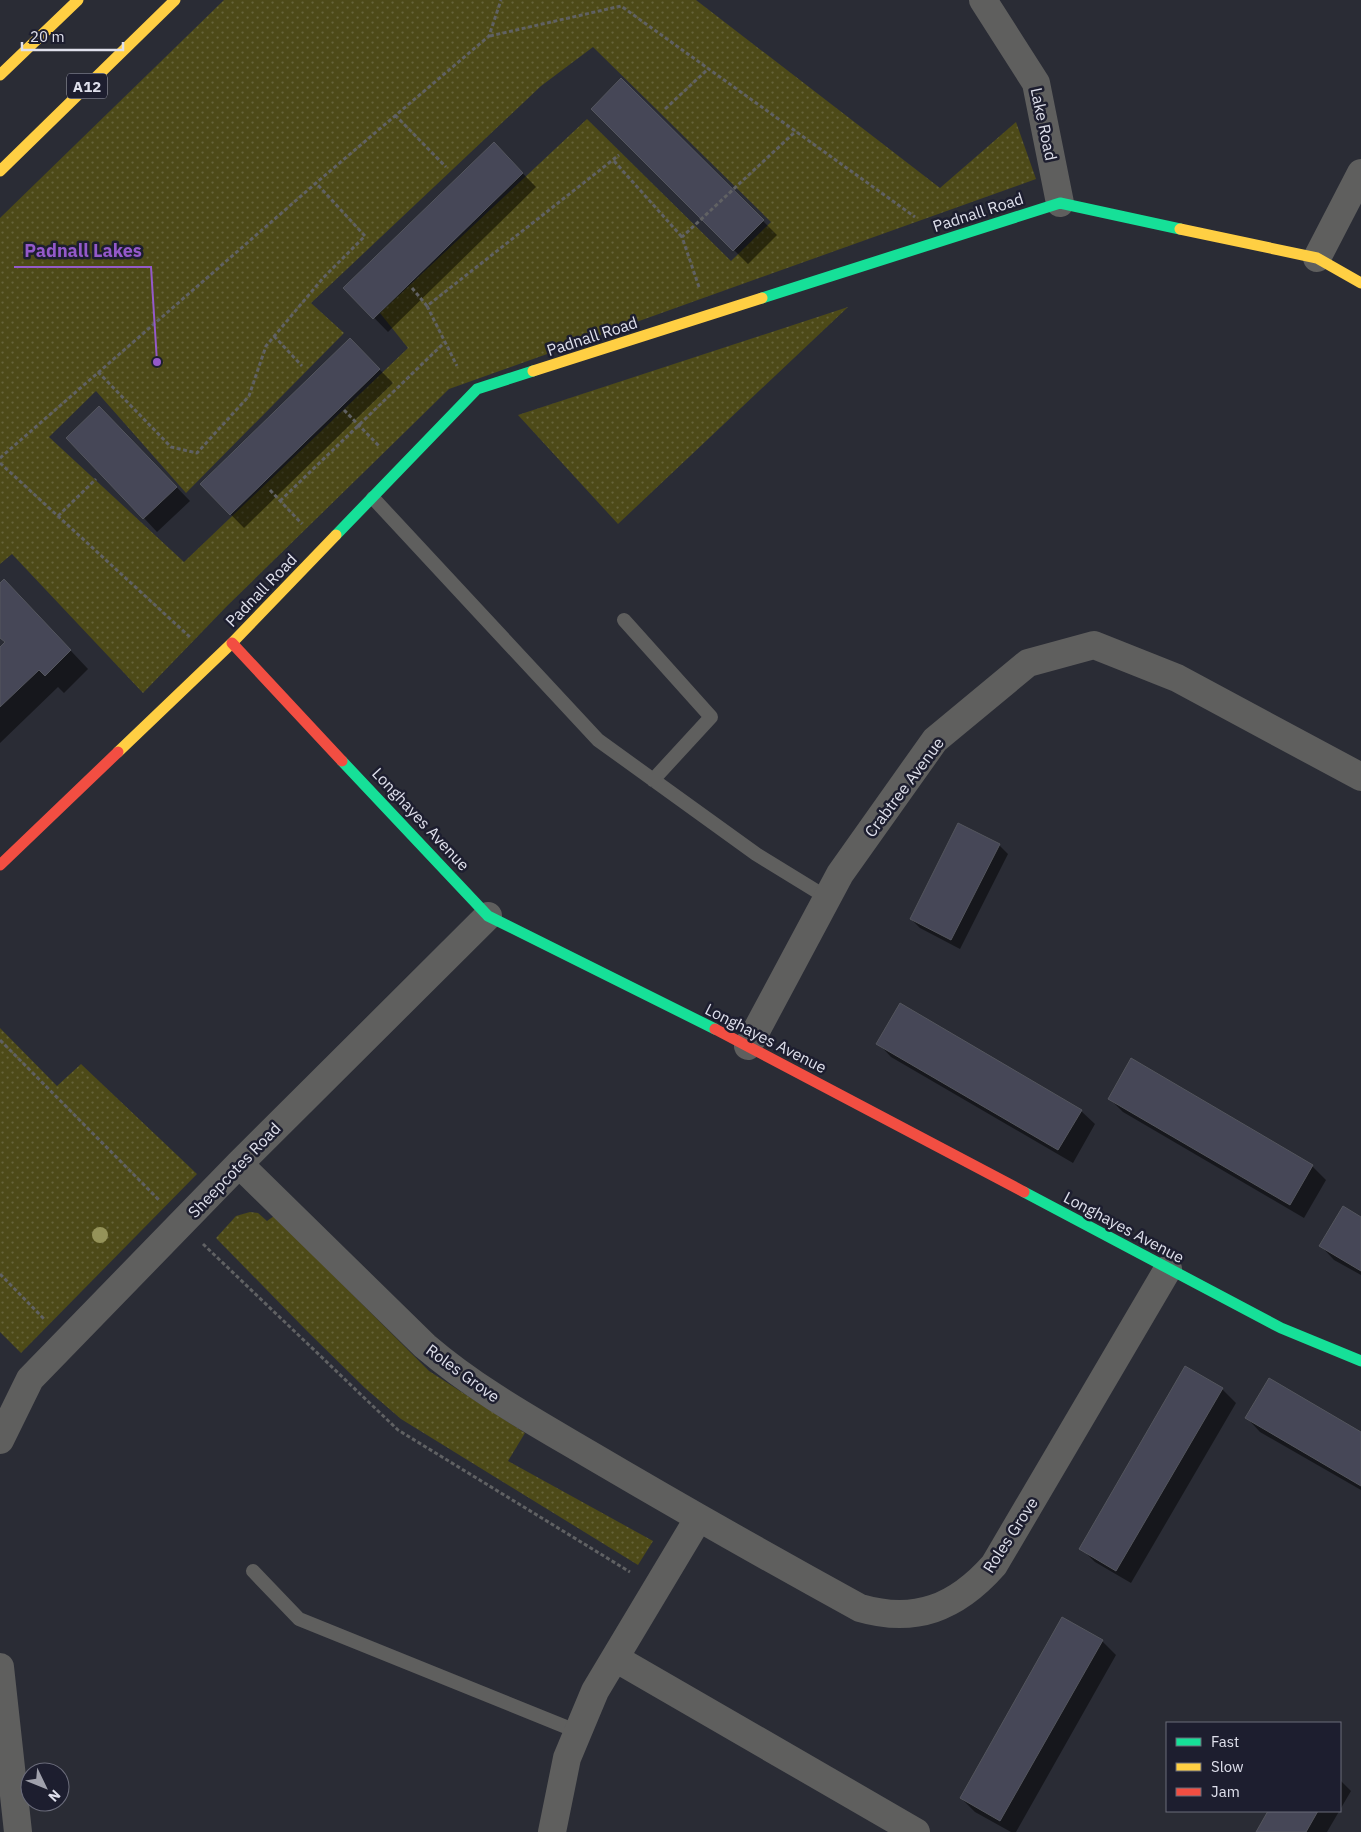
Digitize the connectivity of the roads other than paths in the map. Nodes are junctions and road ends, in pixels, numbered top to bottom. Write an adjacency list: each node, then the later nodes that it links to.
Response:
1 (78, 0): 4 (main road)
2 (175, 0): 5 (main road, A12)
3 (983, 0): 7 (street, Lake Road)
4 (0, 75)
5 (0, 172)
6 (1361, 173): 8 (street)
7 (1060, 203): 8 (main road); 10 (main road, Padnall Road)
8 (1317, 258): 9 (main road)
9 (1361, 283)
10 (373, 498): 12 (main road, Padnall Road); 14 (lane)
11 (624, 620): 14 (lane)
12 (232, 643): 15 (main road, Padnall Road); 17 (main road, Longhayes Avenue)
13 (1361, 777): 16 (street, Crabtree Avenue)
14 (654, 780): 16 (lane)
15 (0, 865)
16 (826, 897): 18 (street, Crabtree Avenue)
17 (488, 916): 18 (main road, Longhayes Avenue); 19 (street, Sheepcotes Road)
18 (748, 1046): 20 (main road, Longhayes Avenue)
19 (239, 1164): 22 (street, Sheepcotes Road); 23 (street, Roles Grove)
20 (1168, 1269): 21 (main road, Longhayes Avenue); 23 (street, Roles Grove)
21 (1361, 1361)
22 (0, 1440)
23 (698, 1519): 25 (street)
24 (253, 1571): 27 (lane)
25 (615, 1658): 27 (street); 30 (street)
26 (0, 1667): 28 (street)
27 (576, 1731): 29 (street)
28 (18, 1832)
29 (552, 1832)
30 (916, 1832)

